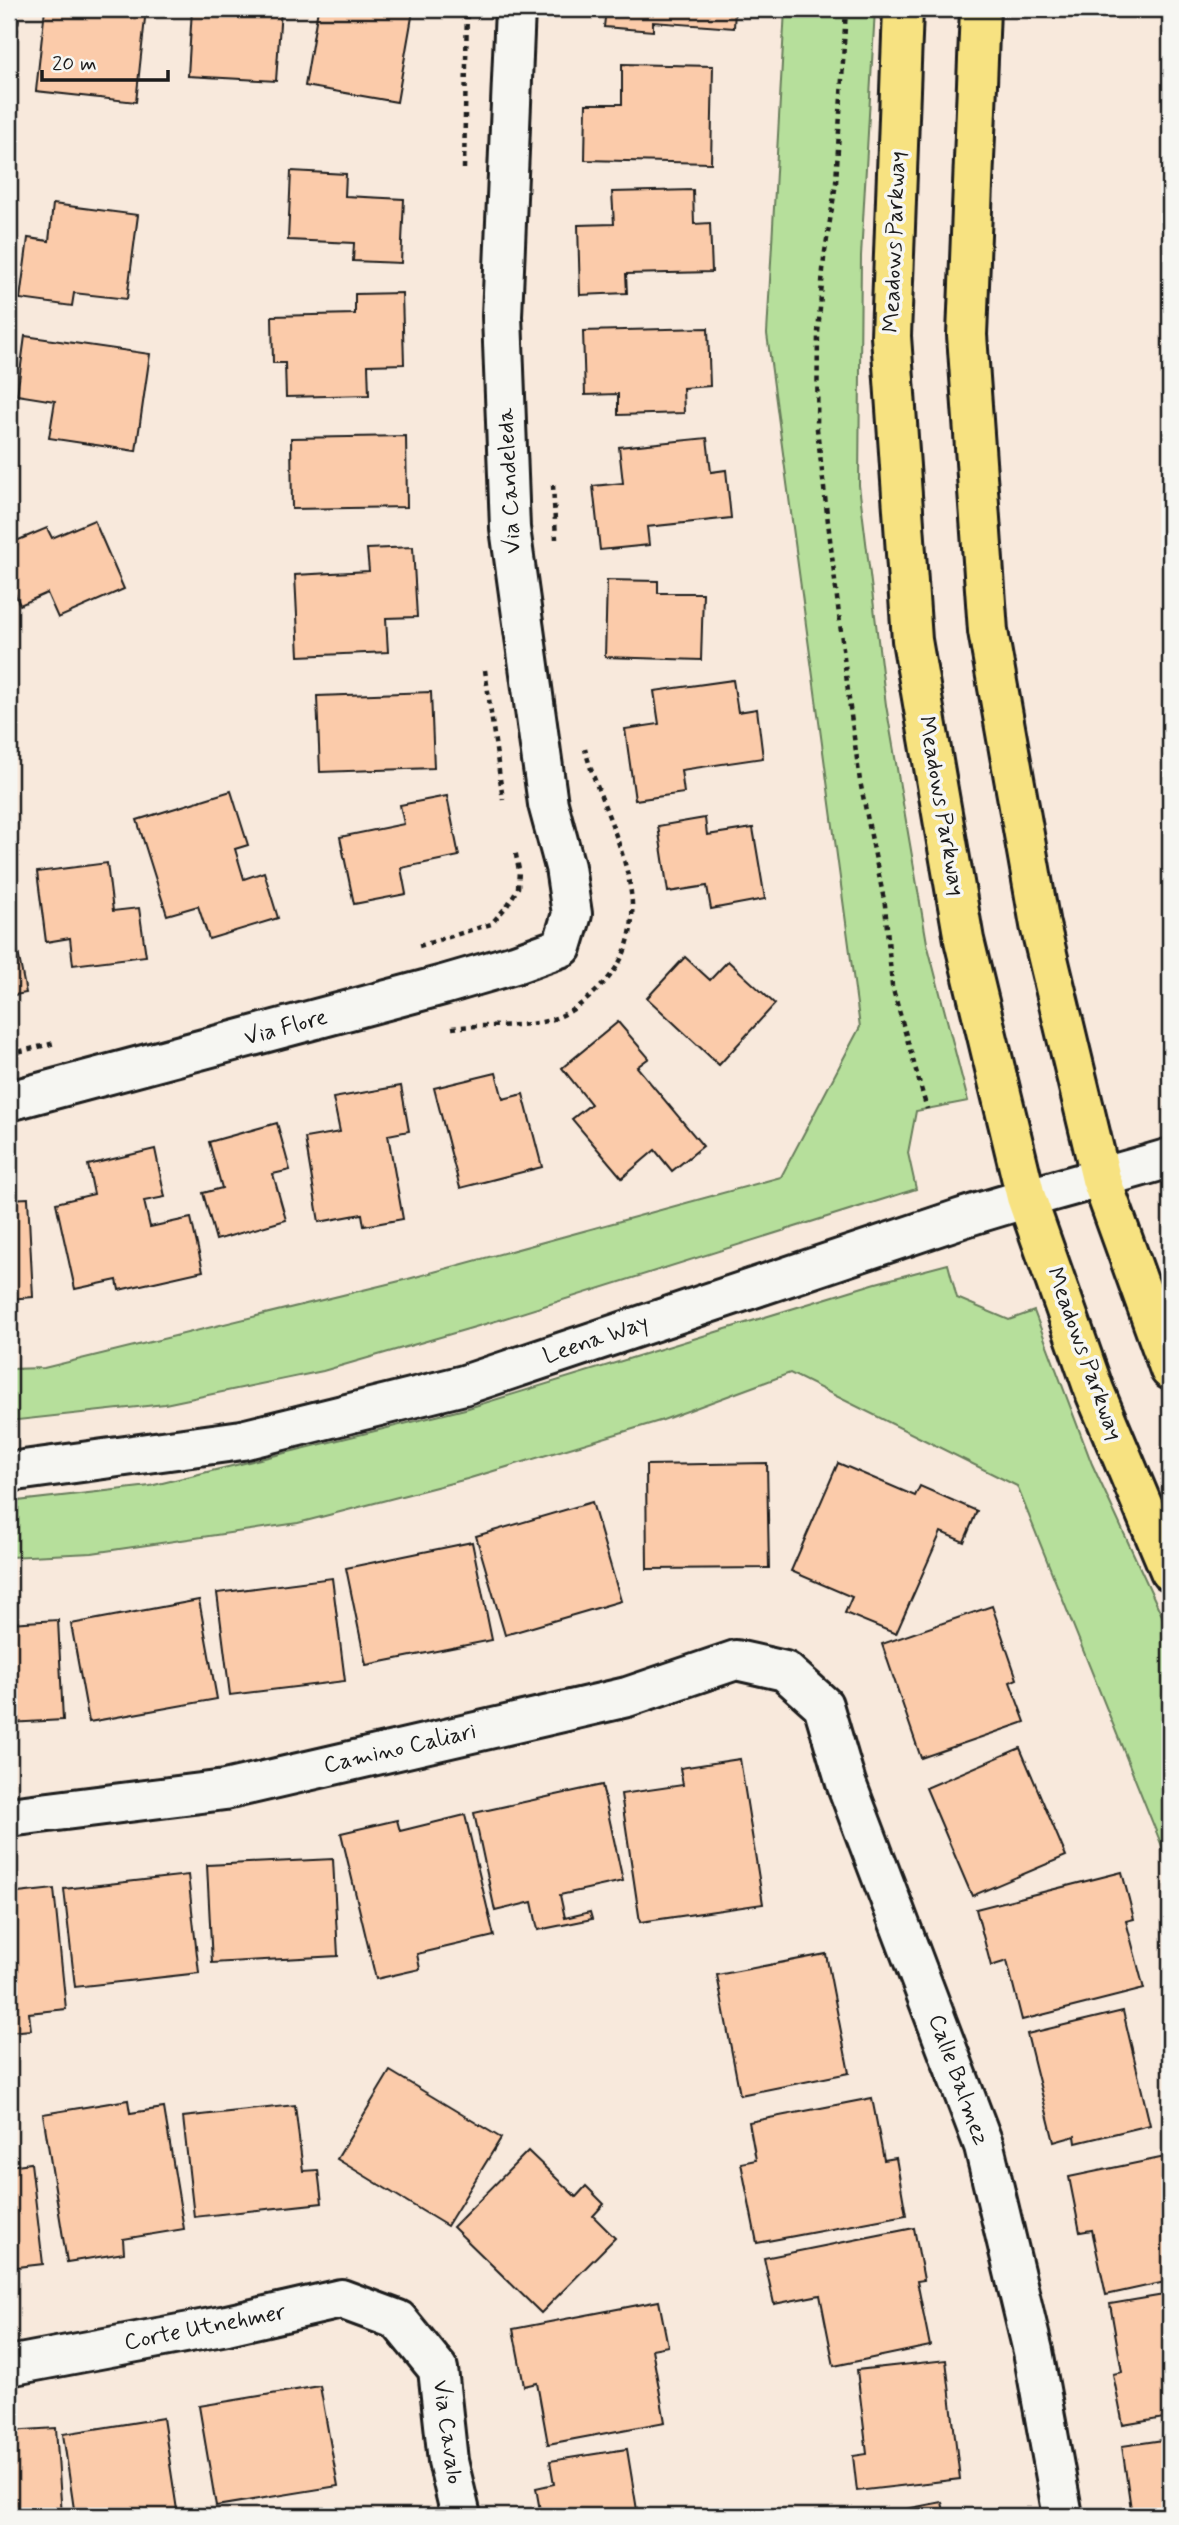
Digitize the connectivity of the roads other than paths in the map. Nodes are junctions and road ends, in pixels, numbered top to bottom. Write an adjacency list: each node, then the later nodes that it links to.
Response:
1 (515, 9): 4 (street, Via Candeleda)
2 (903, 9): 8 (main road, Meadows Parkway)
3 (980, 9): 7 (main road)
4 (562, 947): 5 (street, Via Flore)
5 (9, 1101)
6 (1170, 1158): 7 (street, Leena Way)
7 (1101, 1179): 8 (street, Leena Way); 9 (main road)
8 (1026, 1197): 10 (street, Leena Way); 11 (main road, Meadows Parkway)
9 (1170, 1370)
10 (9, 1472)
11 (1170, 1571)
12 (785, 1671): 13 (street, Camino Caliari); 17 (street, Calle Balmez)
13 (9, 1817)
14 (398, 2320): 15 (street, Corte Utnehmer); 16 (street, Via Cavalo)
15 (9, 2366)
16 (461, 2516)
17 (1063, 2516)

